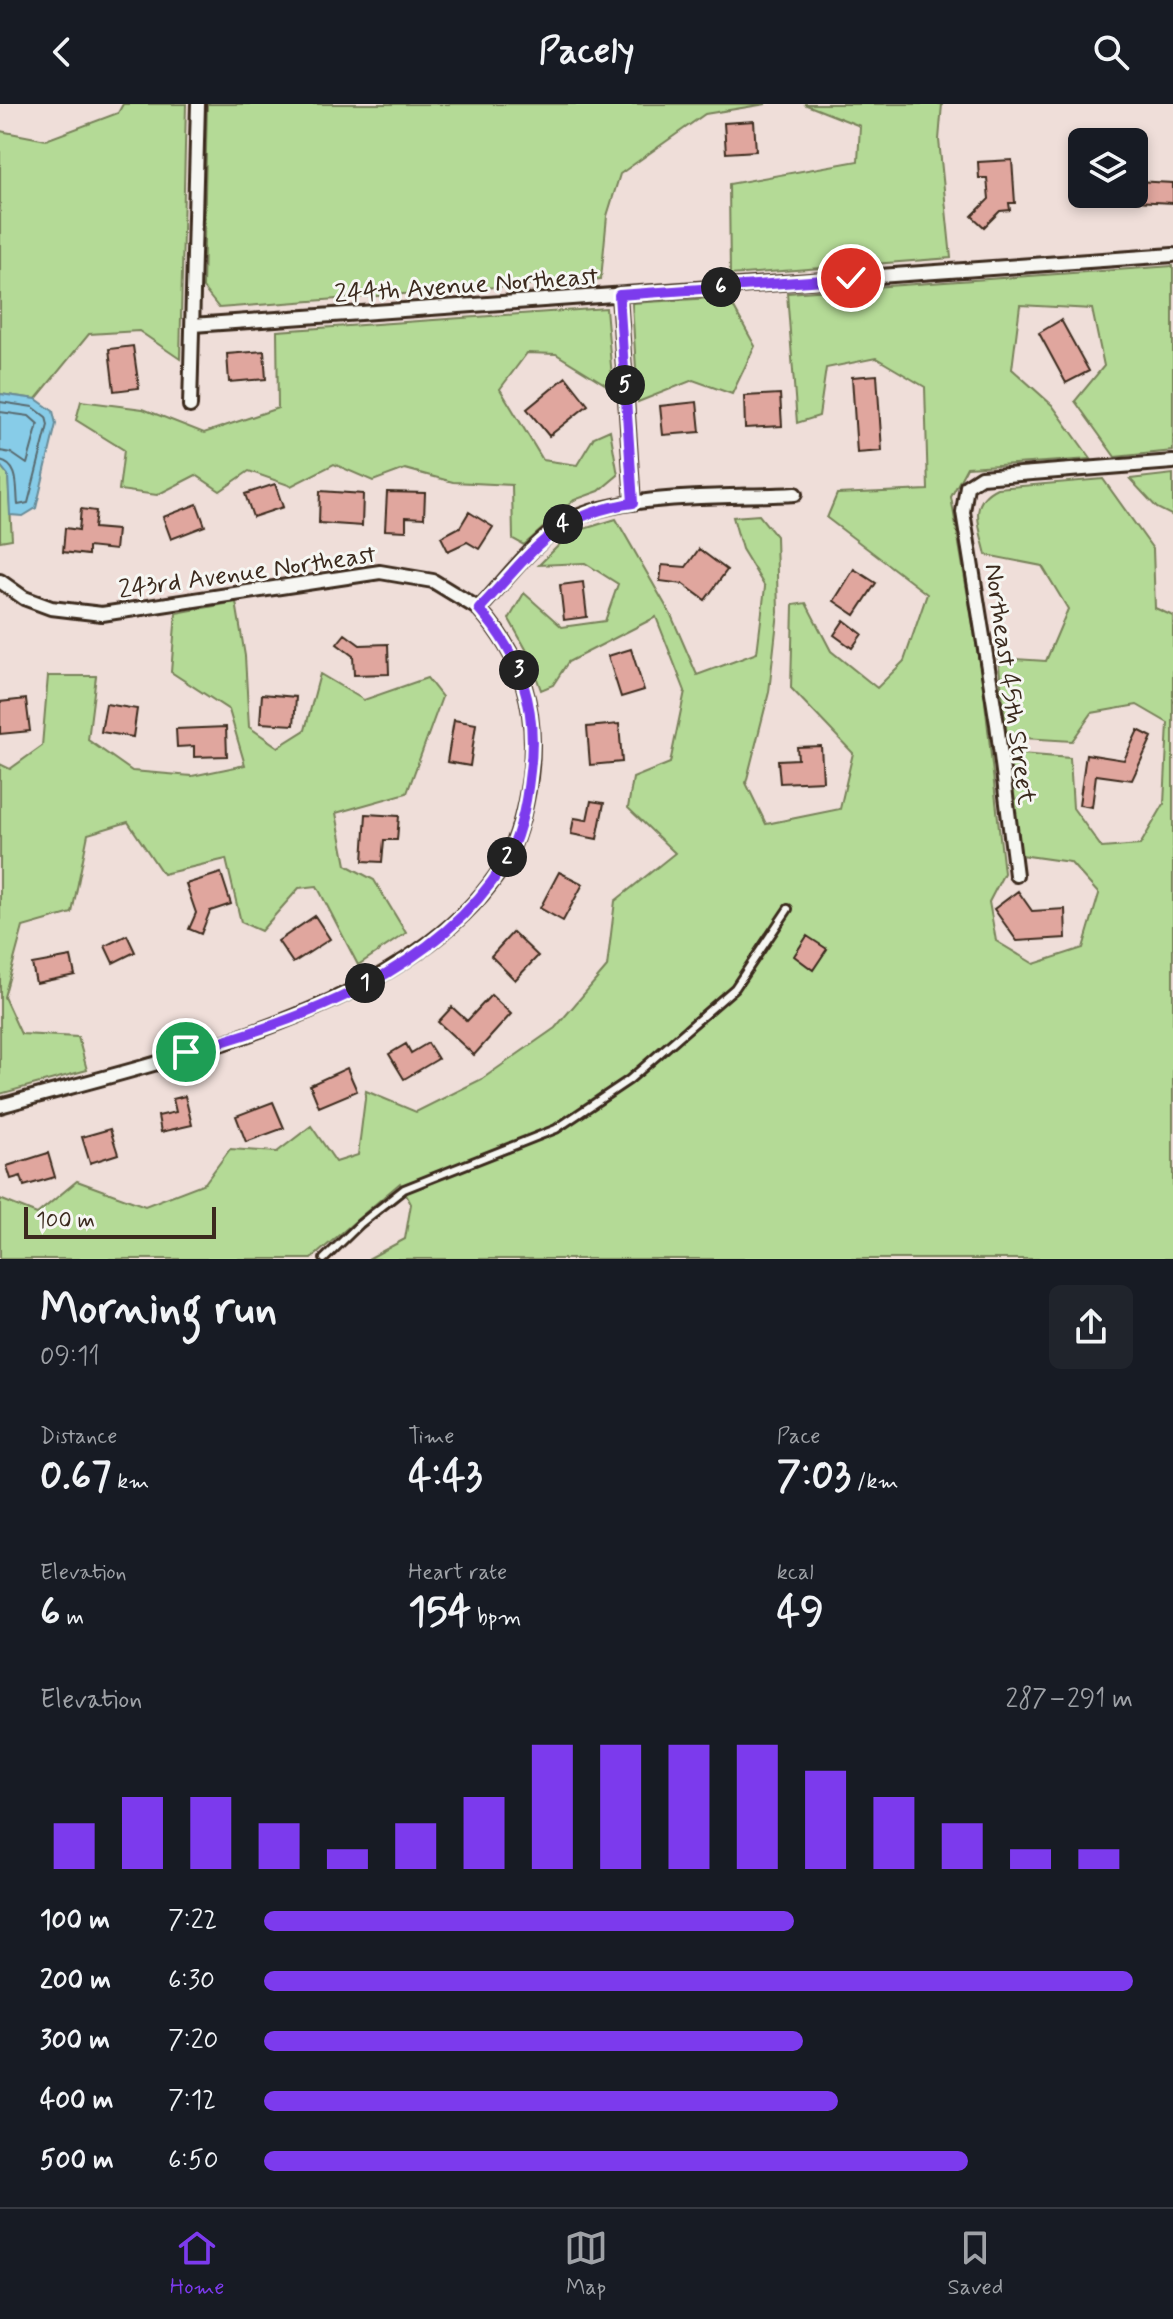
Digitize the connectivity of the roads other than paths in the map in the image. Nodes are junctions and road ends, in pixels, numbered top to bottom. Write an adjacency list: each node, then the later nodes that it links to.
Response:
1 (198, 104): 4 (street)
2 (1173, 255): 3 (street, 244th Avenue Northeast)
3 (619, 295): 4 (street, 244th Avenue Northeast); 8 (street)
4 (193, 325): 5 (street)
5 (190, 406)
6 (1173, 462): 11 (street, Northeast 45th Street)
7 (795, 494): 8 (street)
8 (633, 503): 10 (street)
9 (0, 581): 10 (street, 243rd Avenue Northeast)
10 (479, 609): 13 (street, 243rd Avenue Northeast)
11 (1016, 875)
12 (788, 909): 14 (lane)
13 (0, 1106)
14 (324, 1259)

